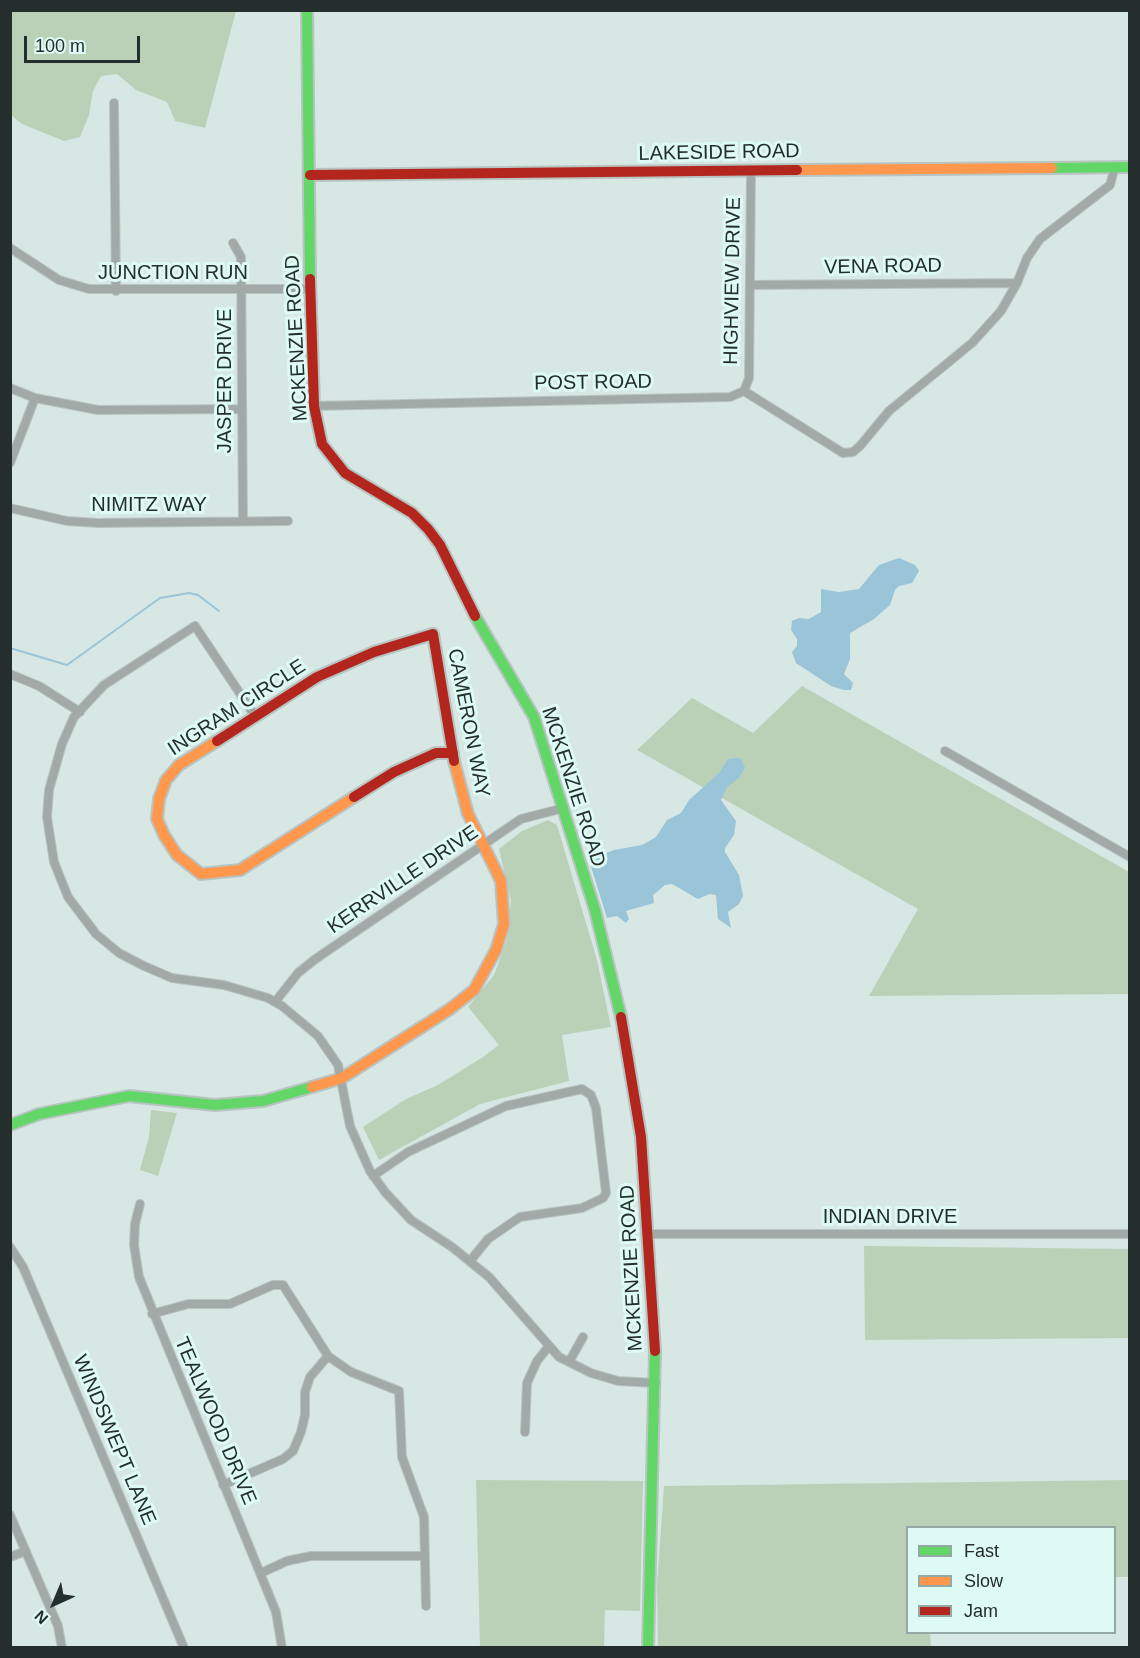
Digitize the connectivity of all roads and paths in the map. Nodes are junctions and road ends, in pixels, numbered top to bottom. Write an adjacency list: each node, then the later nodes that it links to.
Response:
1 (307, 10): 6 (street, MCKENZIE ROAD)
2 (114, 103): 13 (street)
3 (1114, 167): 4 (street, LAKESIDE ROAD); 5 (street, LAKESIDE ROAD); 9 (street)
4 (1130, 167)
5 (751, 171): 6 (street, LAKESIDE ROAD); 10 (street, HIGHVIEW DRIVE)
6 (310, 175): 11 (street, MCKENZIE ROAD)
7 (234, 243): 12 (street, JASPER DRIVE)
8 (10, 248): 13 (street, JUNCTION RUN)
9 (1017, 283): 10 (street, VENA ROAD); 15 (street)
10 (750, 285): 15 (street, HIGHVIEW DRIVE)
11 (311, 289): 12 (street, JUNCTION RUN); 17 (street, MCKENZIE ROAD)
12 (241, 290): 13 (street, JUNCTION RUN); 18 (street, JASPER DRIVE)
13 (116, 291)
14 (10, 388): 16 (street)
15 (744, 391): 17 (street, POST ROAD)
16 (35, 398): 18 (street); 19 (street)
17 (314, 406): 29 (street, MCKENZIE ROAD)
18 (242, 409): 21 (street, JASPER DRIVE)
19 (10, 463)
20 (10, 508): 21 (street, NIMITZ WAY)
21 (243, 521): 22 (street, NIMITZ WAY)
22 (288, 521)
23 (433, 634): 26 (street, INGRAM CIRCLE); 28 (street, CAMERON WAY)
24 (10, 674): 25 (street)
25 (80, 711): 26 (street); 32 (street)
26 (255, 716): 28 (street, INGRAM CIRCLE)
27 (945, 751): 31 (street)
28 (453, 753): 30 (street, CAMERON WAY)
29 (564, 808): 30 (street, KERRVILLE DRIVE); 37 (street, MCKENZIE ROAD)
30 (483, 845): 32 (street, KERRVILLE DRIVE); 33 (street, CAMERON WAY)
31 (1130, 857)
32 (275, 1002): 33 (street)
33 (342, 1078): 34 (street, CAMERON WAY); 35 (street)
34 (10, 1125)
35 (373, 1176): 40 (street); 40 (street)
36 (140, 1204): 41 (street, TEALWOOD DRIVE)
37 (650, 1233): 38 (street, INDIAN DRIVE); 46 (street, MCKENZIE ROAD)
38 (1130, 1234)
39 (10, 1247): 56 (street, WINDSWEPT LANE)
40 (470, 1262): 43 (street)
41 (152, 1314): 44 (street); 48 (street, TEALWOOD DRIVE)
42 (584, 1337): 45 (street)
43 (549, 1346): 45 (street); 47 (street)
44 (328, 1356): 48 (street); 51 (street)
45 (569, 1362): 46 (street)
46 (656, 1383): 58 (street, MCKENZIE ROAD)
47 (525, 1432)
48 (223, 1485): 53 (street, TEALWOOD DRIVE)
49 (10, 1515): 50 (street)
50 (26, 1551): 52 (street); 55 (street)
51 (425, 1556): 53 (street); 54 (street)
52 (10, 1557)
53 (261, 1573): 57 (street, TEALWOOD DRIVE)
54 (426, 1606)
55 (62, 1647)
56 (184, 1647)
57 (282, 1647)
58 (648, 1647)

